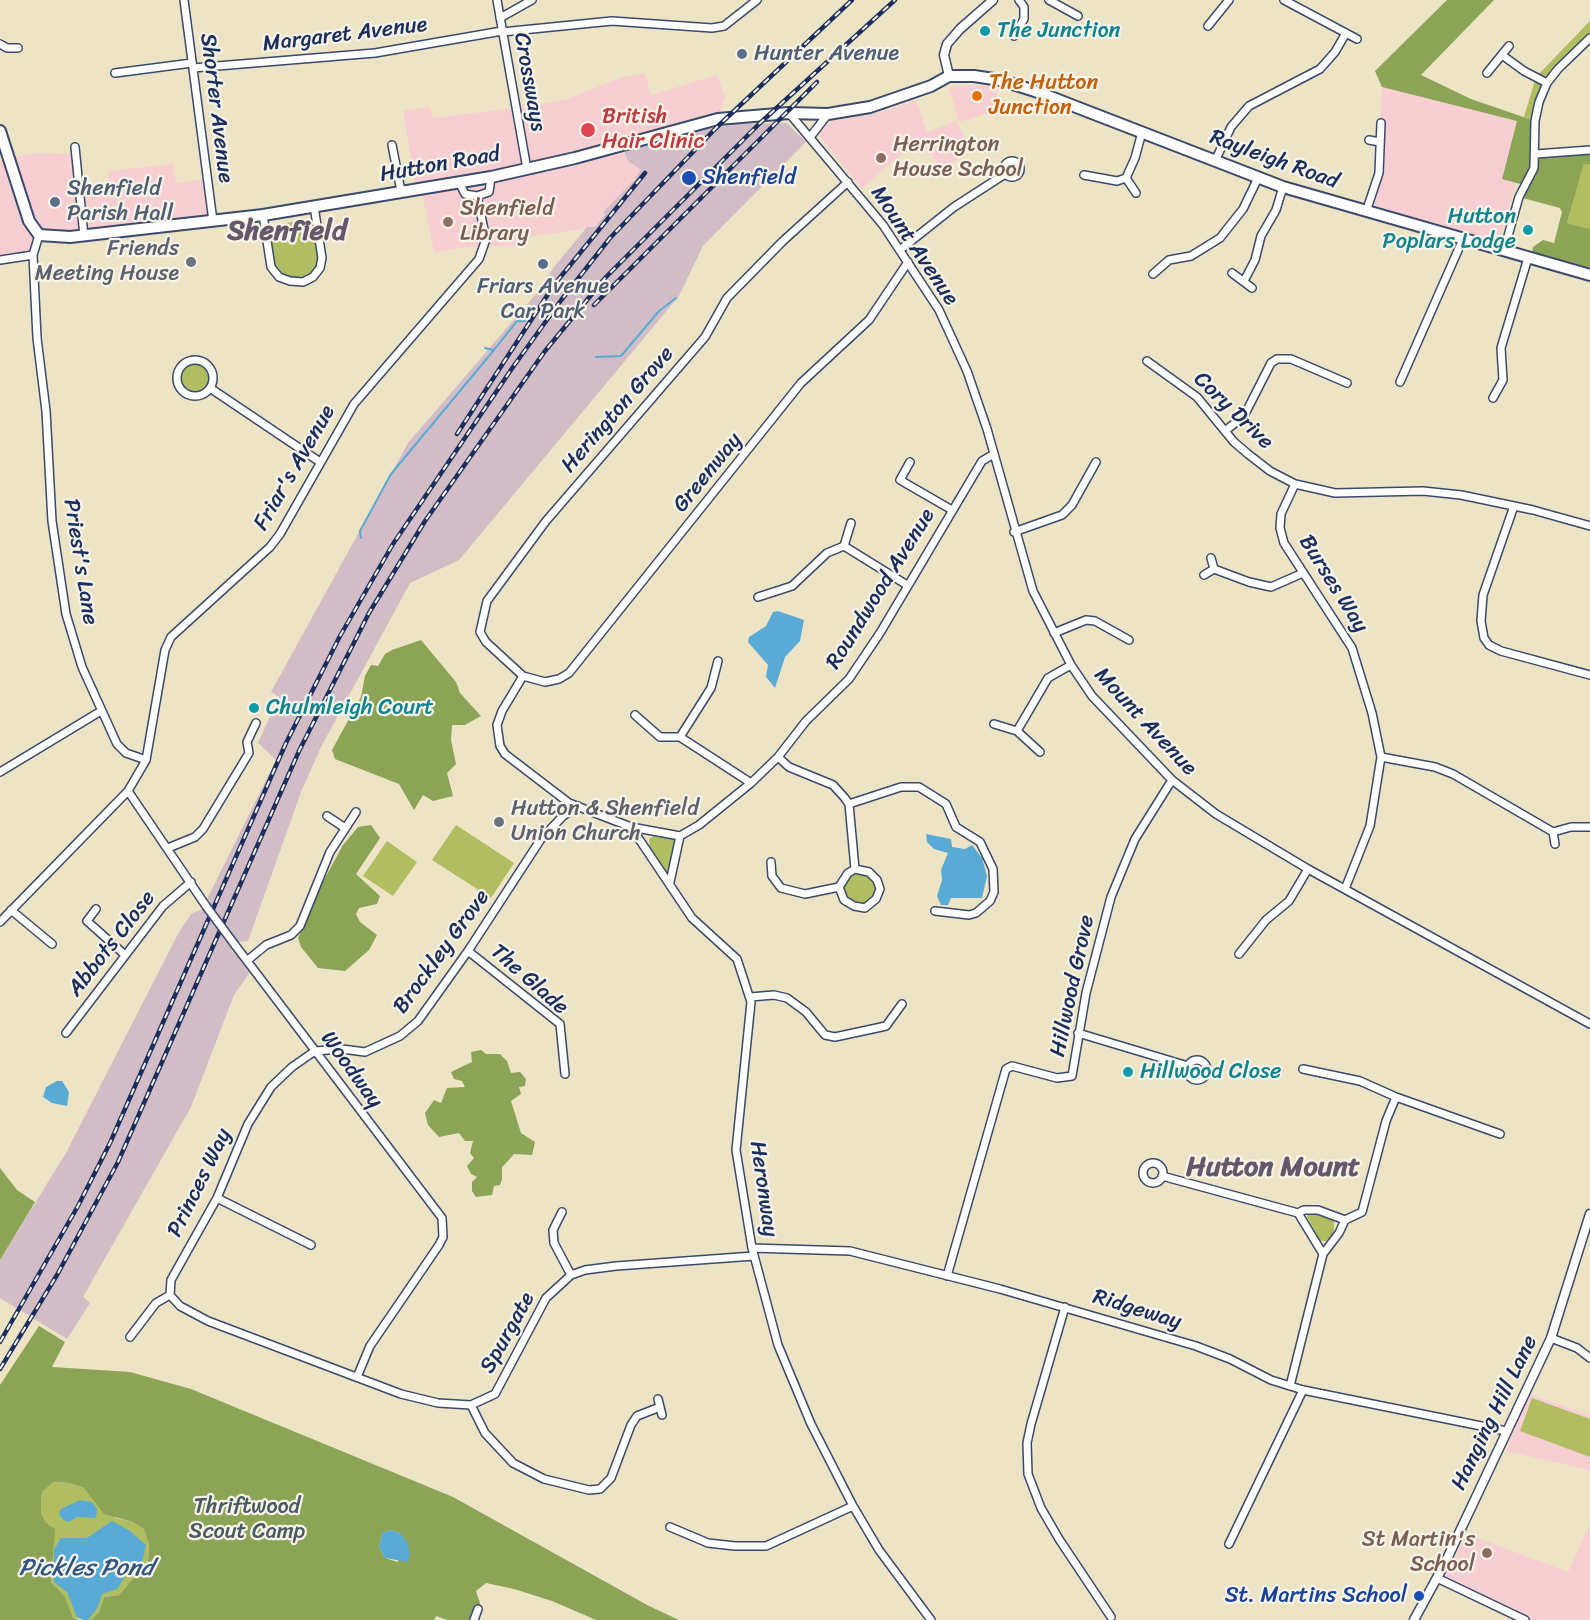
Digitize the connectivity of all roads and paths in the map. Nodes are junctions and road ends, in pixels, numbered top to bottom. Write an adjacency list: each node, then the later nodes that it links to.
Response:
1 (184, 0): 22 (street, Shorter Avenue)
2 (497, 0): 11 (street, Crossways)
3 (532, 0): 11 (street)
4 (757, 0): 13 (street)
5 (993, 0): 25 (street)
6 (1019, 0): 15 (street)
7 (1049, 0): 10 (street)
8 (1229, 0): 12 (street)
9 (1284, 0): 14 (street)
10 (1078, 16)
11 (501, 18): 13 (street, Crossways)
12 (1208, 26)
13 (502, 32): 22 (street, Margaret Avenue); 41 (street, Crossways)
14 (1346, 33): 17 (street); 40 (street)
15 (1014, 36)
16 (1590, 38): 26 (street)
17 (1357, 39)
18 (0, 44): 20 (street)
19 (1509, 46): 21 (street)
20 (18, 48)
21 (1502, 55): 24 (street); 26 (street)
22 (192, 66): 23 (street, Margaret Avenue); 56 (street, Shorter Avenue)
23 (115, 73)
24 (1487, 73)
25 (949, 76): 28 (main road, Hutton Road); 31 (main road, Rayleigh Road)
26 (1547, 83): 39 (street)
27 (789, 113): 28 (main road, Hutton Road); 32 (street, Mount Avenue); 41 (main road, Hutton Road)
28 (828, 114): 32 (street)
29 (1381, 123): 34 (street)
30 (0, 131): 37 (main road)
31 (1142, 132): 40 (main road, Rayleigh Road); 45 (street)
32 (811, 136): 48 (street, Mount Avenue)
33 (1369, 140): 34 (street)
34 (1380, 141): 54 (street)
35 (392, 146): 50 (street)
36 (75, 147): 58 (street)
37 (2, 150): 57 (main road)
38 (1590, 150): 39 (street)
39 (1536, 154): 61 (street)
40 (1215, 161): 46 (main road, Rayleigh Road)
41 (526, 170): 44 (main road, Hutton Road)
42 (1005, 174): 60 (street)
43 (1084, 175): 45 (street)
44 (490, 177): 47 (main road, Hutton Road); 52 (street)
45 (1126, 178): 51 (street)
46 (1258, 178): 49 (main road, Rayleigh Road); 67 (street)
47 (459, 182): 50 (main road, Hutton Road); 52 (street)
48 (848, 182): 60 (street, Mount Avenue); 99 (street, Herington Grove)
49 (1283, 187): 54 (main road, Rayleigh Road); 69 (street)
50 (401, 191): 53 (main road, Hutton Road)
51 (1136, 193)
52 (477, 196): 78 (street, Friar's Avenue)
53 (314, 206): 55 (main road, Hutton Road); 55 (street)
54 (1366, 212): 59 (main road, Rayleigh Road)
55 (263, 215): 56 (main road, Hutton Road)
56 (213, 221): 58 (main road, Hutton Road)
57 (39, 235): 58 (main road, Hutton Road); 62 (street, Priest's Lane)
58 (84, 236)
59 (1463, 239): 61 (main road, Rayleigh Road); 72 (street)
60 (901, 249): 65 (street, Mount Avenue)
61 (1503, 250): 63 (main road, Rayleigh Road)
62 (33, 255): 64 (street); 100 (street, Priest's Lane)
63 (1528, 258): 68 (main road, Rayleigh Road); 75 (street)
64 (0, 260)
65 (908, 262): 77 (street, Mount Avenue); 99 (street, Greenway)
66 (1232, 273): 69 (street)
67 (1153, 274)
68 (1590, 274)
69 (1244, 281): 70 (street)
70 (1252, 288)
71 (1147, 361): 76 (street, Cory Drive)
72 (1400, 382)
73 (1347, 383): 76 (street)
74 (210, 388): 74 (street); 78 (street)
75 (1493, 398)
76 (1225, 431): 81 (street, Cory Drive)
77 (994, 454): 83 (street, Roundwood Avenue); 86 (street, Mount Avenue)
78 (320, 462): 109 (street, Friar's Avenue)
79 (909, 462): 83 (street, Roundwood Avenue)
80 (1096, 462): 86 (street)
81 (1295, 484): 82 (street); 90 (street, Burses Way)
82 (1514, 506): 85 (street); 98 (street)
83 (952, 510): 92 (street, Roundwood Avenue)
84 (851, 523): 87 (street)
85 (1590, 526)
86 (1014, 532): 94 (street, Mount Avenue)
87 (844, 546): 92 (street); 93 (street)
88 (1210, 558): 89 (street)
89 (1214, 569): 90 (street); 91 (street)
90 (1303, 573): 108 (street, Burses Way)
91 (1204, 575)
92 (907, 585): 107 (street, Roundwood Avenue)
93 (758, 597)
94 (1054, 633): 95 (street); 97 (street, Mount Avenue)
95 (1129, 640)
96 (718, 661): 105 (street)
97 (1071, 664): 104 (street); 111 (street, Mount Avenue)
98 (1590, 675)
99 (523, 676): 114 (street)
100 (101, 711): 109 (street, Priest's Lane); 110 (street)
101 (635, 715): 105 (street)
102 (256, 723): 126 (street)
103 (994, 724): 104 (street)
104 (1017, 731): 106 (street)
105 (680, 737): 112 (street)
106 (1040, 752)
107 (778, 757): 112 (street, Roundwood Avenue); 115 (street)
108 (1381, 757): 123 (street); 133 (street, Burses Way)
109 (146, 760): 113 (street)
110 (0, 772)
111 (1172, 780): 128 (street, Mount Avenue); 147 (street, Hillwood Grove)
112 (751, 783): 124 (street, Roundwood Avenue)
113 (128, 791): 126 (street, Woodway); 135 (street)
114 (560, 798): 116 (street); 119 (street)
115 (849, 804): 129 (street); 136 (street)
116 (578, 806): 119 (street, Brockley Grove); 120 (street)
117 (356, 812): 122 (street)
118 (327, 816): 122 (street)
119 (563, 816): 139 (street, Brockley Grove)
120 (631, 827): 124 (street); 131 (street, Heronway)
121 (1590, 827): 123 (street)
122 (345, 828): 142 (street)
123 (1553, 832): 125 (street)
124 (680, 836): 131 (street)
125 (1555, 844)
126 (168, 848): 130 (street, Woodway)
127 (771, 862): 132 (street)
128 (1308, 868): 133 (street, Mount Avenue); 140 (street)
129 (855, 869): 132 (street); 132 (street)
130 (191, 882): 141 (street, Abbots Close); 142 (street, Woodway, bridge)
131 (670, 882): 143 (street, Heronway)
132 (839, 887)
133 (1345, 889): 145 (street, Mount Avenue)
134 (96, 909): 141 (street)
135 (11, 910): 137 (street); 138 (street)
136 (935, 911)
137 (0, 922)
138 (52, 944)
139 (468, 951): 148 (street, Brockley Grove); 151 (street, The Glade)
140 (1239, 954)
141 (125, 955): 146 (street, Abbots Close)
142 (248, 960): 148 (street, Woodway)
143 (750, 997): 144 (street); 161 (street, Heronway)
144 (902, 1004)
145 (1590, 1024)
146 (66, 1033)
147 (1078, 1033): 149 (street); 164 (street, Hillwood Grove)
148 (315, 1051): 155 (street, Princes Way); 170 (street, Woodway)
149 (1188, 1066)
150 (1303, 1069): 152 (street)
151 (565, 1074)
152 (1396, 1097): 153 (street); 159 (street)
153 (1500, 1134)
154 (1162, 1176): 157 (street)
155 (217, 1198): 160 (street); 165 (street, Princes Way)
156 (562, 1212): 163 (street)
157 (1298, 1213): 159 (street); 162 (street)
158 (1590, 1214): 168 (street, Hanging Hill Lane)
159 (1345, 1220): 162 (street)
160 (311, 1245)
161 (753, 1252): 163 (street, Spurgate); 164 (street, Ridgeway); 176 (street, Heronway)
162 (1323, 1254): 171 (street)
163 (571, 1275): 173 (street, Spurgate)
164 (947, 1276): 166 (street, Ridgeway)
165 (170, 1295): 167 (street); 170 (street)
166 (1065, 1307): 171 (street, Ridgeway); 181 (street)
167 (130, 1336)
168 (1551, 1338): 169 (street); 175 (street, Hanging Hill Lane)
169 (1590, 1358)
170 (357, 1377): 173 (street)
171 (1290, 1386): 172 (street, Ridgeway)
172 (1303, 1390): 175 (street, Ridgeway); 178 (street)
173 (471, 1405): 174 (street)
174 (660, 1407)
175 (1506, 1431): 179 (street, Hanging Hill Lane)
176 (853, 1506): 177 (street); 183 (street, Heronway)
177 (670, 1527)
178 (1229, 1544)
179 (1437, 1578): 184 (street, Hanging Hill Lane); 185 (street)
180 (478, 1609): 182 (street)
181 (1111, 1617)
182 (474, 1620)
183 (931, 1620)
184 (1414, 1620)
185 (1525, 1620)

